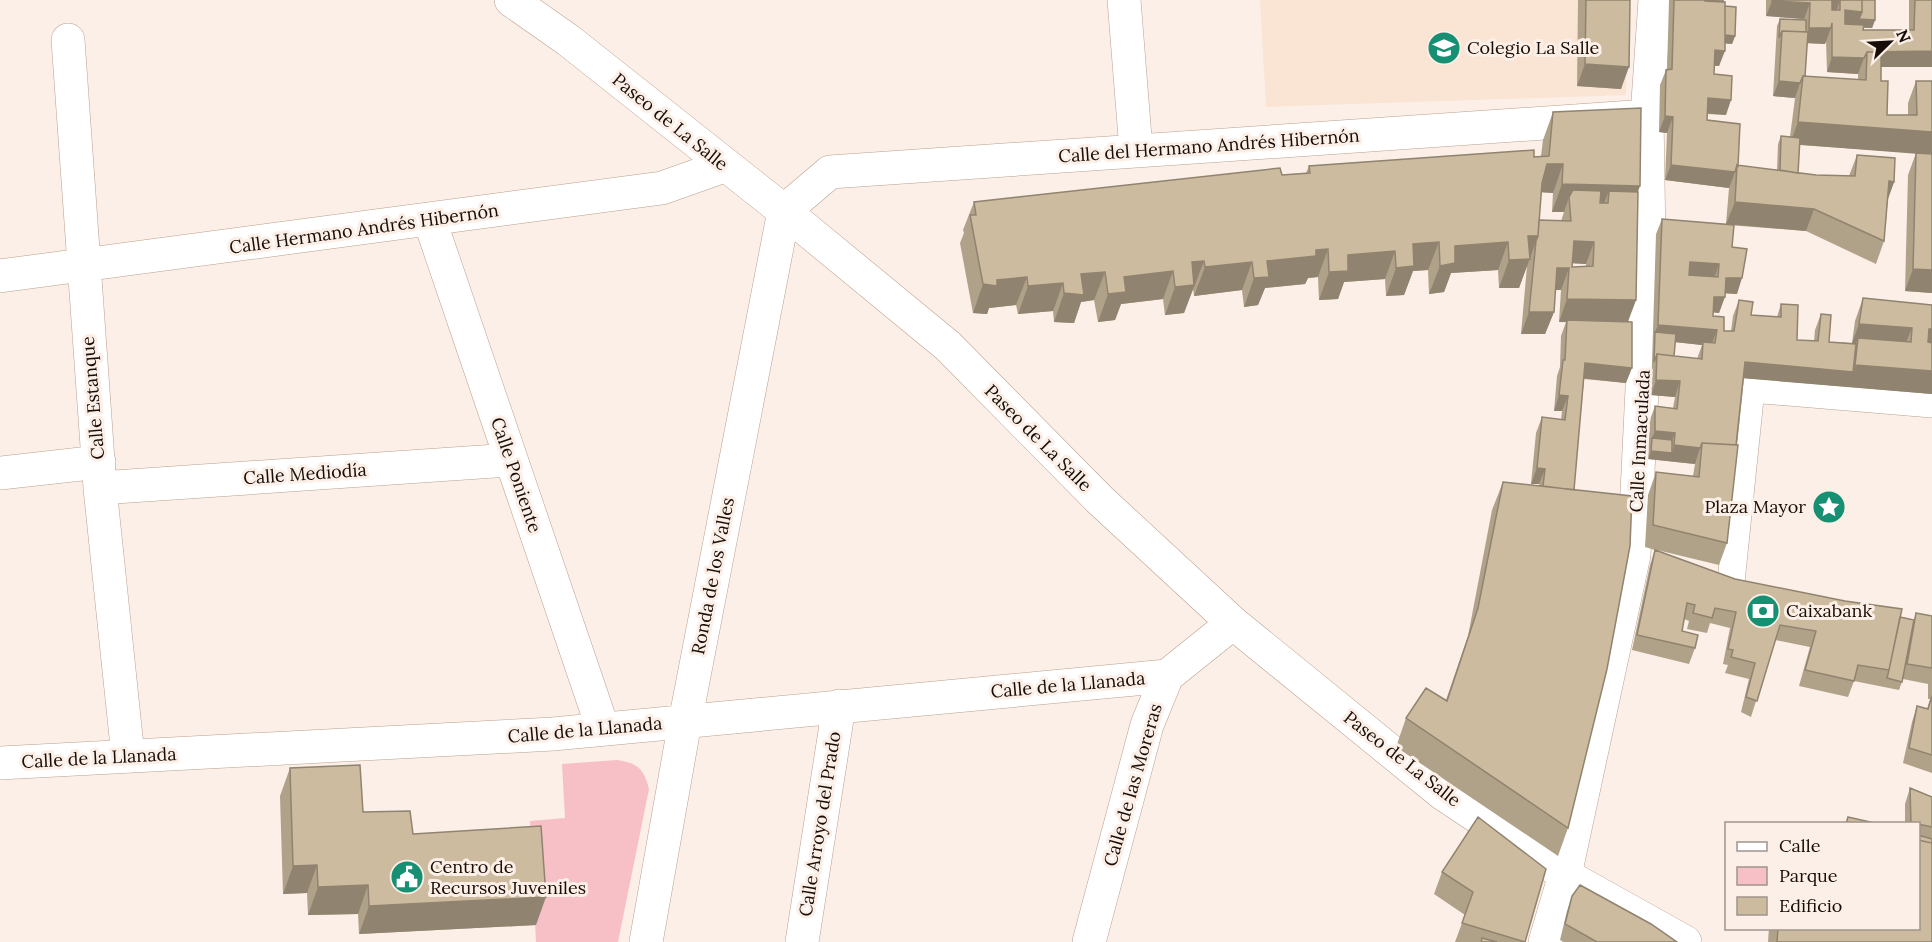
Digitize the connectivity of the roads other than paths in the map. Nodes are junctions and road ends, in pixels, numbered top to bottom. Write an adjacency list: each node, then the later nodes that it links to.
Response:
1 (512, 0): 7 (street, Paseo de La Salle)
2 (1124, 0): 6 (street)
3 (1655, 0): 5 (street, Calle Inmaculada)
4 (68, 40): 10 (street, Calle Estanque)
5 (1647, 116): 6 (street, Calle del Hermano Andrés Hibernón); 24 (street, Calle Inmaculada)
6 (1136, 150): 8 (street, Calle del Hermano Andrés Hibernón)
7 (724, 166): 8 (street, Paseo de La Salle); 9 (street, Calle Hermano Andrés Hibernón)
8 (784, 211): 17 (street, Paseo de La Salle); 20 (street, Ronda de los Valles)
9 (430, 220): 10 (street, Calle Hermano Andrés Hibernón); 13 (street, Calle Poniente)
10 (82, 267): 11 (street, Calle Hermano Andrés Hibernón); 15 (street, Calle Estanque)
11 (0, 276)
12 (1932, 404): 16 (street)
13 (511, 460): 15 (street, Calle Mediodía); 21 (street, Calle Poniente)
14 (0, 474): 15 (street, Calle Mediodía)
15 (99, 476): 22 (street, Calle Estanque)
16 (1730, 581)
17 (1233, 623): 18 (street, Calle de las Moreras); 24 (street, Paseo de La Salle)
18 (1167, 676): 19 (street, Calle de la Llanada); 27 (street, Calle de las Moreras)
19 (839, 706): 20 (street, Calle de la Llanada); 26 (street, Calle Arroyo del Prado)
20 (685, 722): 21 (street, Calle de la Llanada); 25 (street, Ronda de los Valles)
21 (603, 729): 22 (street, Calle de la Llanada)
22 (128, 756): 23 (street, Calle de la Llanada)
23 (0, 763)
24 (1565, 875): 28 (street, Calle Inmaculada); 29 (street, Paseo de La Salle)
25 (646, 942)
26 (802, 942)
27 (1089, 942)
28 (1545, 942)
29 (1685, 942)

